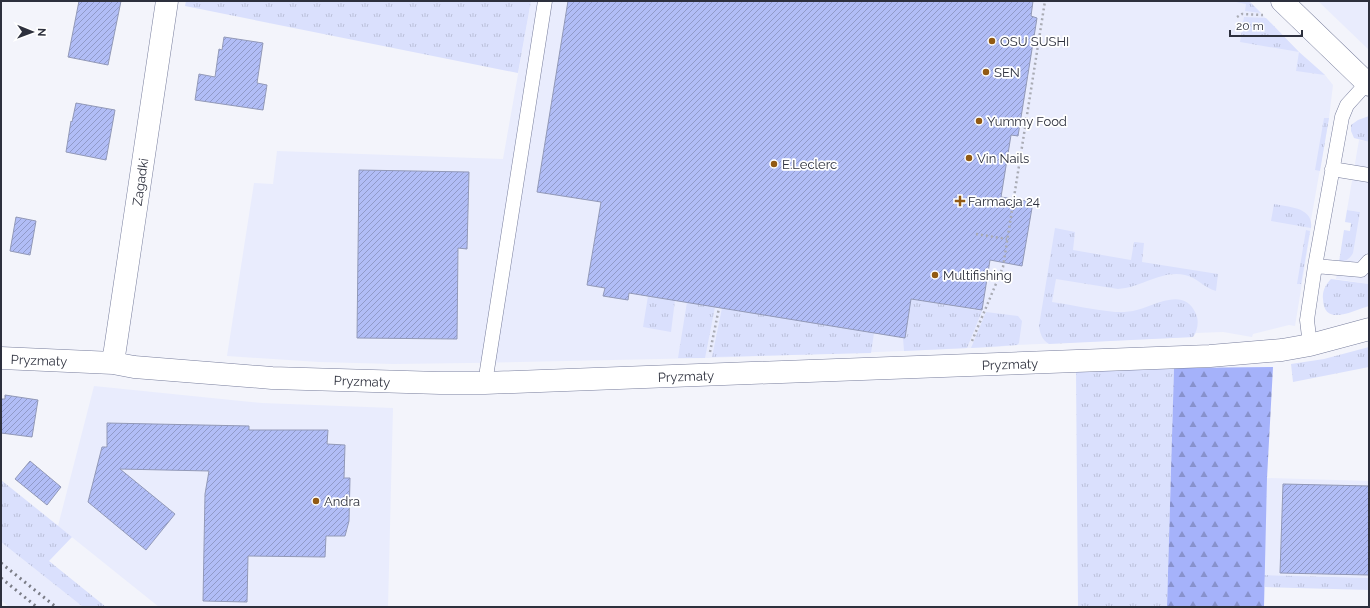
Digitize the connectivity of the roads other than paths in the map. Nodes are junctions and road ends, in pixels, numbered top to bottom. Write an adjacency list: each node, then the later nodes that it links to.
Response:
1 (167, 1): 12 (street, Zagadki)
2 (545, 1): 13 (lane)
3 (1275, 8): 4 (street)
4 (1368, 84): 5 (lane)
5 (1332, 169): 6 (lane); 8 (lane)
6 (1369, 175)
7 (1369, 261): 8 (lane)
8 (1315, 266): 10 (lane)
9 (1369, 329): 10 (street, Pryzmaty)
10 (1310, 345): 13 (street, Pryzmaty)
11 (1, 358): 12 (street, Pryzmaty)
12 (113, 363): 13 (street, Pryzmaty)
13 (486, 383)

